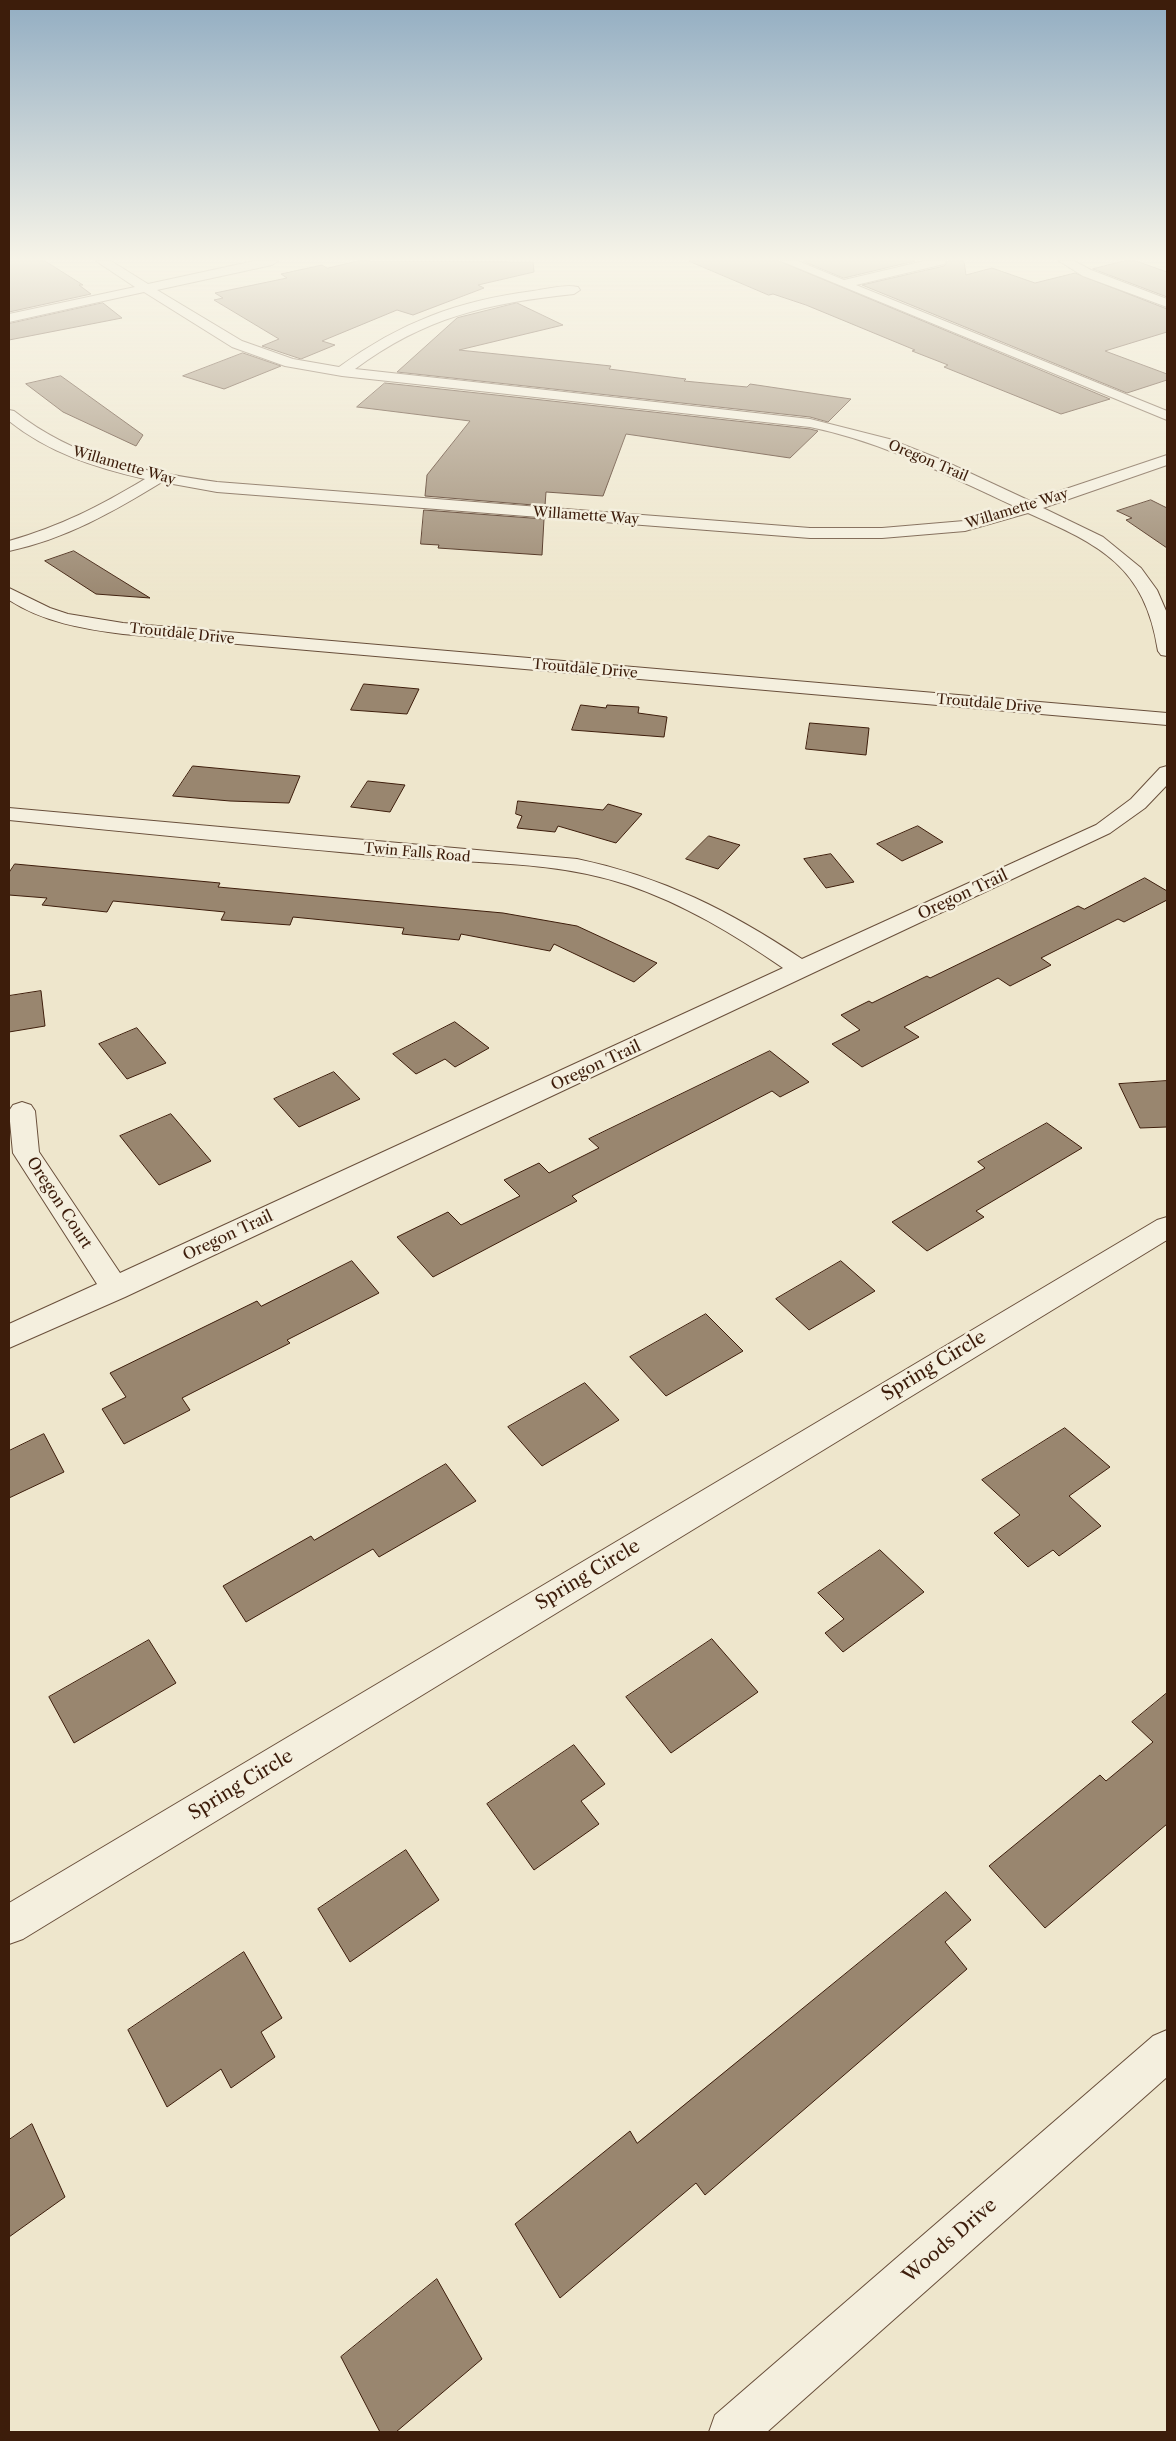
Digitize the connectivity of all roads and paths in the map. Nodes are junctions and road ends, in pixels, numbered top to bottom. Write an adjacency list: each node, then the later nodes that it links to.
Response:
1 (369, 375): 7 (street, Oregon Trail)
2 (1066, 375): 4 (street)
3 (9, 414): 6 (street, Willamette Way)
4 (1167, 416)
5 (1167, 460): 7 (street, Willamette Way)
6 (158, 478): 7 (street, Willamette Way); 8 (street)
7 (1029, 507): 10 (street, Oregon Trail)
8 (9, 546)
9 (9, 593): 11 (street, Troutdale Drive)
10 (1167, 652)
11 (1167, 719)
12 (1167, 772): 14 (street, Oregon Trail)
13 (9, 814): 14 (street, Twin Falls Road)
14 (802, 970): 17 (street, Oregon Trail)
15 (22, 1111): 17 (street, Oregon Court)
16 (1167, 1227): 19 (street, Spring Circle)
17 (115, 1289): 18 (street, Oregon Trail)
18 (9, 1337)
19 (9, 1925)
20 (1167, 2050): 21 (street, Woods Drive)
21 (732, 2432)

